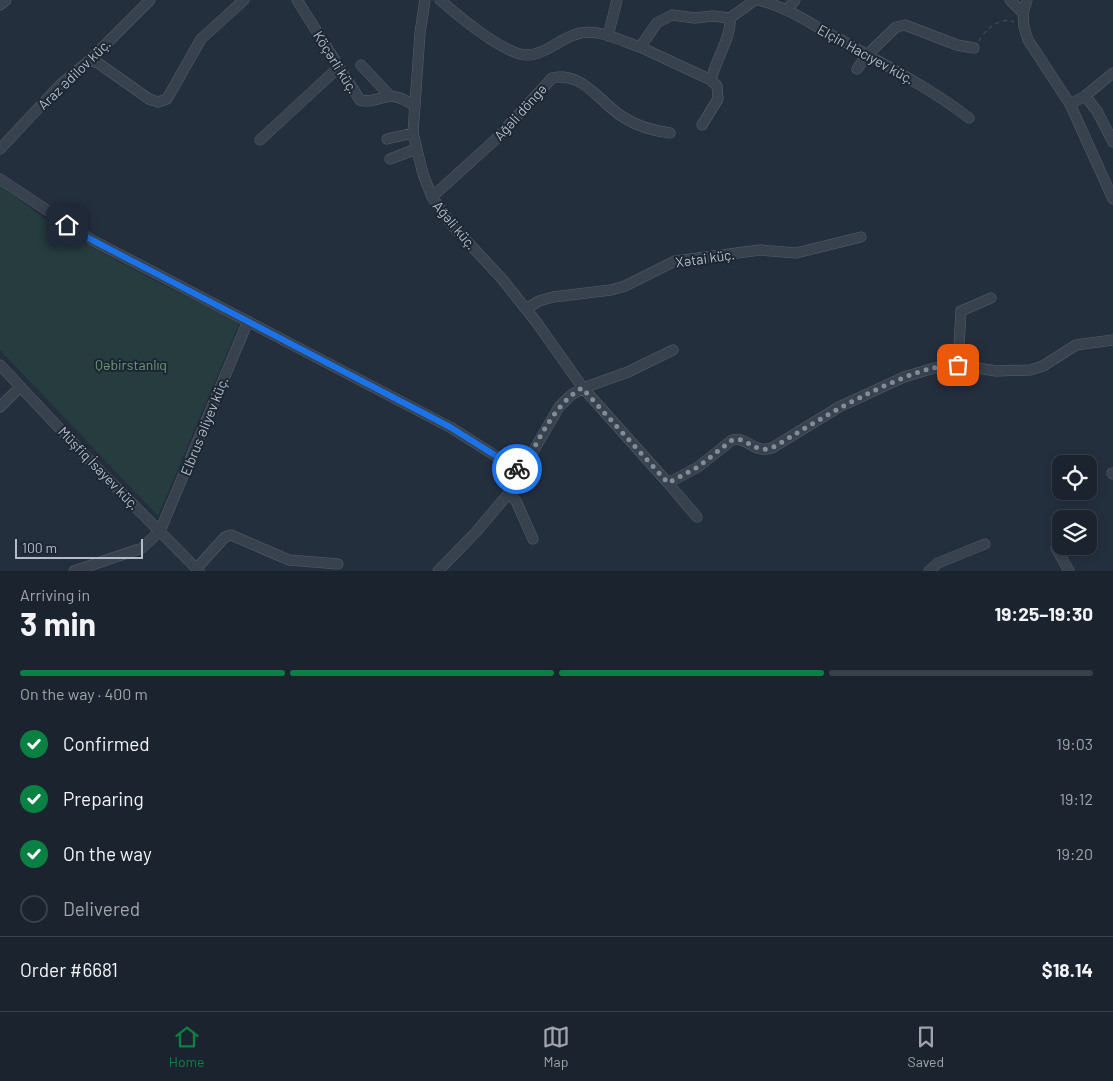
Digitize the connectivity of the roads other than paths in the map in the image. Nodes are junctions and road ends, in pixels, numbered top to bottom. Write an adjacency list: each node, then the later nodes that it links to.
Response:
1 (6, 0): 12 (street)
2 (150, 0): 20 (street, Araz Ədilov küç.)
3 (244, 0): 20 (street)
4 (297, 0): 22 (street, Köçərli küç.)
5 (426, 0): 29 (street, Ağəli küç.)
6 (440, 0): 16 (street)
7 (617, 0): 16 (street)
8 (757, 0): 13 (street, Elçin Hacıyev küç.); 15 (street, Elçin Hacıyev küç.)
9 (795, 0): 13 (street)
10 (1010, 0): 14 (street)
11 (1027, 0): 14 (street)
12 (0, 6)
13 (787, 10): 19 (street, Elçin Hacıyev küç.)
14 (1023, 12): 28 (street)
15 (730, 18): 17 (street); 25 (street)
16 (608, 36): 17 (street)
17 (640, 47): 25 (street)
18 (974, 48): 19 (street)
19 (867, 55): 23 (street); 30 (street, Elçin Hacıyev küç.)
20 (90, 60): 37 (street, Araz Ədilov küç.)
21 (361, 65): 26 (street)
22 (339, 67): 26 (street, Köçərli küç.); 35 (street)
23 (857, 70)
24 (1113, 73): 27 (street)
25 (711, 80): 31 (street)
26 (390, 96): 29 (street)
27 (1085, 96): 28 (street); 36 (street)
28 (1070, 104): 42 (street)
29 (414, 106): 32 (street, Ağəli küç.)
30 (969, 118)
31 (702, 125)
32 (413, 133): 34 (street); 38 (street, Ağəli küç.)
33 (670, 133): 41 (street, Ağəli döngə)
34 (387, 139)
35 (260, 140)
36 (1113, 142)
37 (0, 149)
38 (416, 149): 39 (street); 41 (street, Ağəli küç.)
39 (390, 160)
40 (0, 179): 46 (street)
41 (432, 197): 45 (street, Ağəli küç.)
42 (1113, 199)
43 (861, 237): 45 (street, Xətai küç.)
44 (991, 298): 50 (street)
45 (526, 309): 53 (street, Ağəli küç.)
46 (248, 321): 55 (street); 59 (street, Elbrus Əliyev küç.)
47 (1113, 340): 50 (street)
48 (673, 350): 53 (street)
49 (0, 365): 51 (street, Müşfiq İsayev küç.)
50 (958, 365): 56 (street)
51 (5, 377): 52 (street, Müşfiq İsayev küç.)
52 (20, 387): 54 (street); 59 (street, Müşfiq İsayev küç.)
53 (582, 388): 55 (street); 56 (street, Ağəli küç.)
54 (0, 407)
55 (521, 472): 57 (street)
56 (668, 483): 58 (street, Ağəli küç.)
57 (509, 493): 60 (street); 66 (street)
58 (697, 517)
59 (160, 531): 64 (street, Müşfiq İsayev küç.); 65 (street)
60 (533, 539)
61 (985, 544): 67 (street)
62 (1060, 555): 68 (street)
63 (338, 564): 64 (street)
64 (198, 570)
65 (74, 571)
66 (438, 571)
67 (928, 571)
68 (1069, 571)

